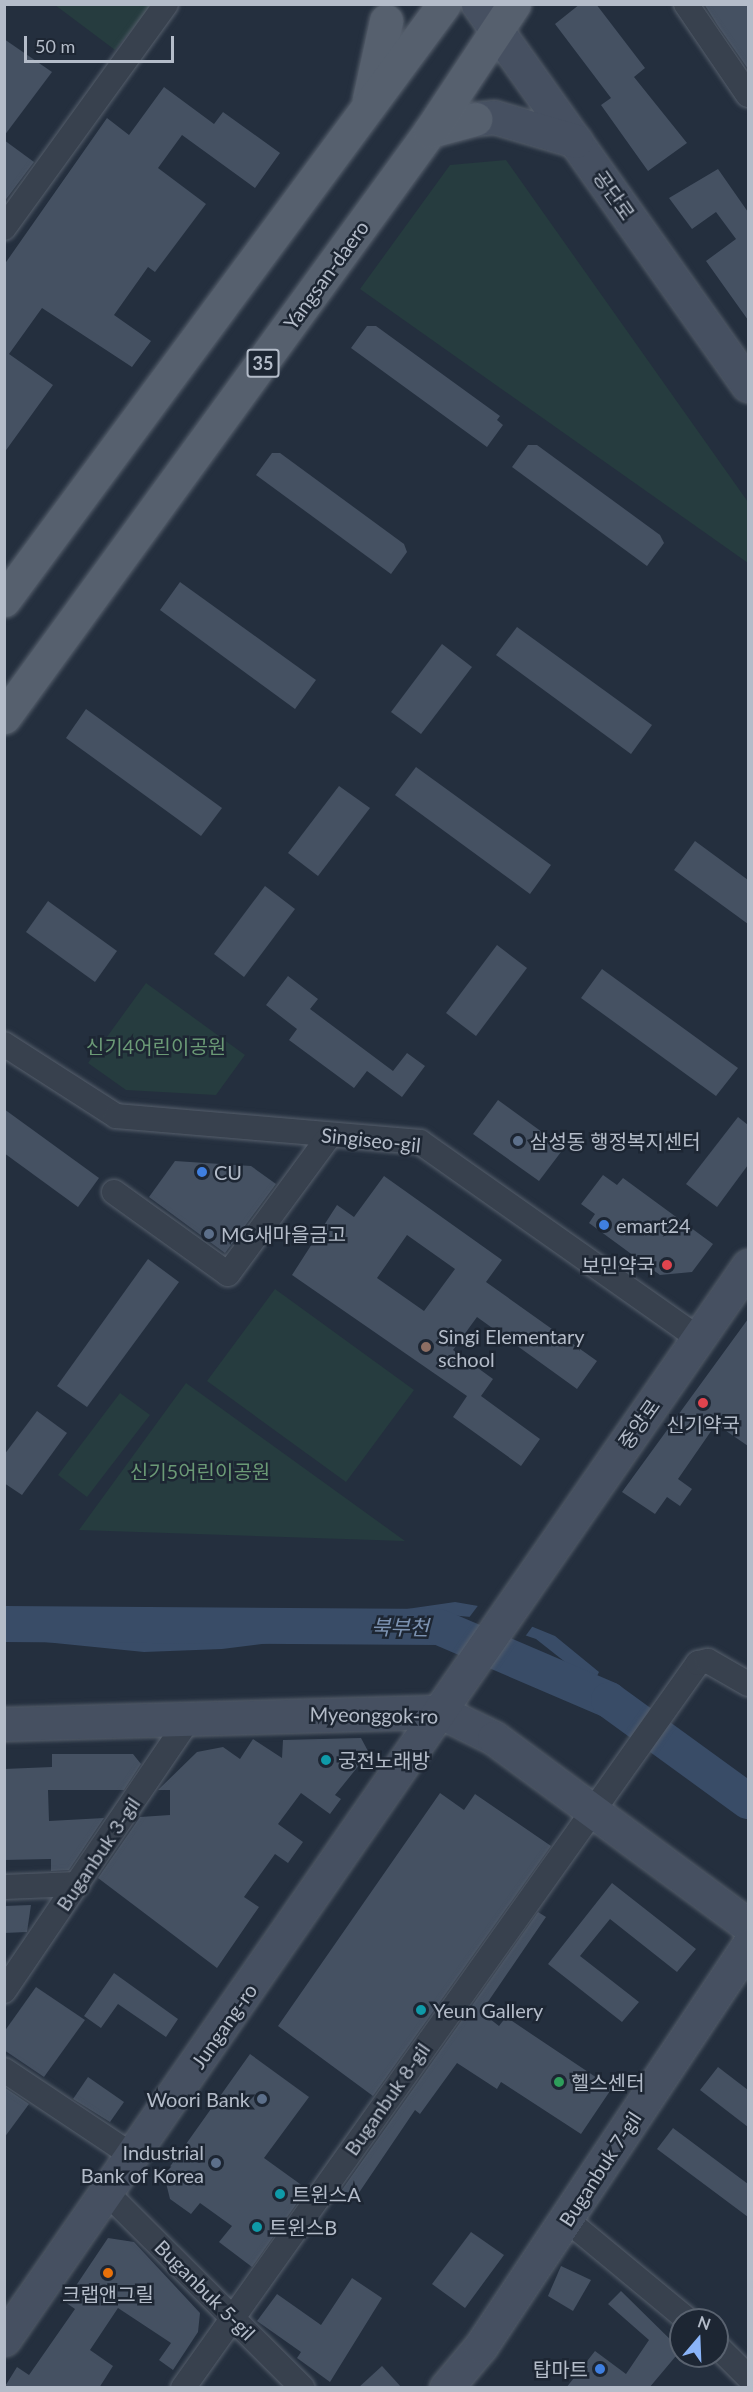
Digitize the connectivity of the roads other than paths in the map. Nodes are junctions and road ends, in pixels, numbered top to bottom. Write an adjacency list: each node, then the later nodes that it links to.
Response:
1 (166, 4): 13 (street)
2 (444, 4): 9 (main road)
3 (478, 4): 7 (street, 공단로)
4 (514, 4): 7 (main road, Yangsan-daero / 35)
5 (686, 4): 8 (street)
6 (386, 13): 9 (main road)
7 (499, 33): 11 (main road, Yangsan-daero / 35); 12 (street, 공단로)
8 (748, 95)
9 (367, 107): 15 (main road)
10 (475, 119): 11 (main road); 12 (street)
11 (430, 131): 16 (main road, Yangsan-daero / 35)
12 (576, 141): 14 (street, 공단로)
13 (4, 228)
14 (747, 380)
15 (8, 587)
16 (4, 717)
17 (4, 1044): 18 (street, Singiseo-gil)
18 (330, 1135): 19 (street); 21 (street, Singiseo-gil)
19 (114, 1192)
20 (748, 1266): 21 (street, 중앙로)
21 (698, 1338): 23 (street, 중앙로)
22 (748, 1684): 26 (street, Buganbuk 8-gil)
23 (441, 1712): 24 (street, Myeonggok-ro); 26 (street, Myeonggok-ro); 33 (street, Jungang-ro)
24 (191, 1716): 25 (street, Myeonggok-ro); 27 (street, Buganbuk 3-gil)
25 (4, 1724)
26 (591, 1808): 29 (street, Myeonggok-ro); 37 (street, Buganbuk 8-gil)
27 (78, 1884): 28 (street); 31 (street, Buganbuk 3-gil)
28 (4, 1887)
29 (748, 1925)
30 (748, 1946): 35 (street, Buganbuk 7-gil)
31 (4, 1991)
32 (4, 2070): 33 (street)
33 (133, 2156): 34 (street, Jungang-ro)
34 (107, 2193): 37 (street, Buganbuk 5-gil); 38 (street, Jungang-ro)
35 (567, 2220): 36 (street); 43 (street, Buganbuk 7-gil)
36 (673, 2308)
37 (233, 2318): 41 (street, Buganbuk 8-gil); 42 (street, Buganbuk 5-gil)
38 (4, 2339)
39 (729, 2358): 40 (street)
40 (748, 2377)
41 (183, 2388)
42 (303, 2388)
43 (446, 2388)

